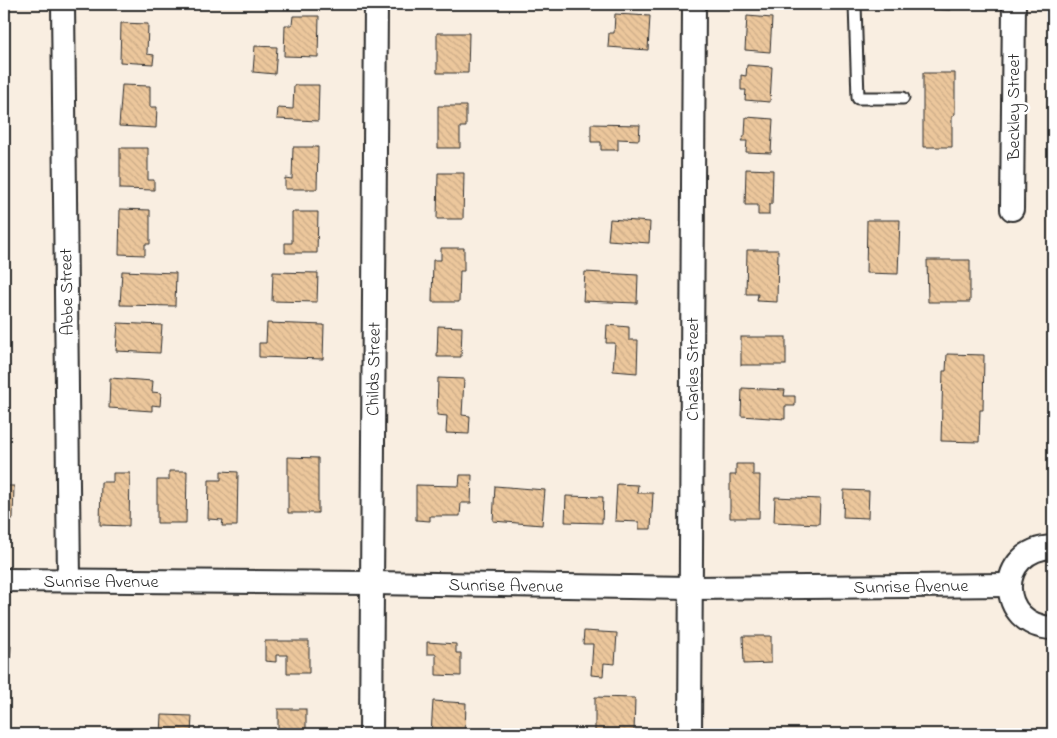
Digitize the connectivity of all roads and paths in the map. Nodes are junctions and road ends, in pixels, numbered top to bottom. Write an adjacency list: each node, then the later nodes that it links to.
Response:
1 (64, 4): 10 (street, Abbe Street)
2 (376, 4): 11 (street, Childs Street)
3 (694, 4): 13 (street, Charles Street)
4 (855, 4): 6 (lane)
5 (1014, 4): 7 (street, Beckley Street)
6 (903, 98)
7 (1012, 209)
8 (1053, 547): 12 (street)
9 (4, 580): 10 (street, Sunrise Avenue)
10 (69, 580): 11 (street, Sunrise Avenue)
11 (371, 583): 13 (street, Sunrise Avenue); 15 (street, Childs Street)
12 (1009, 585): 13 (street, Sunrise Avenue); 14 (street)
13 (691, 588): 16 (street, Charles Street)
14 (1053, 628)
15 (371, 734)
16 (690, 734)

